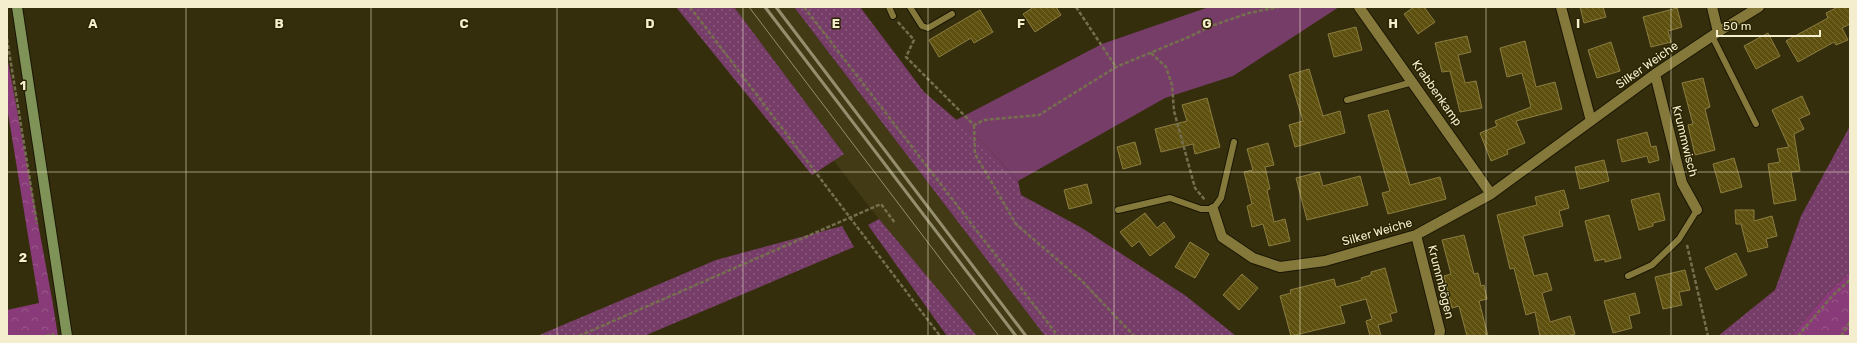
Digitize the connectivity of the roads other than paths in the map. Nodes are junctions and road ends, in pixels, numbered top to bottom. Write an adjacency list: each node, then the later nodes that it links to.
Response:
1 (17, 7): 23 (main road)
2 (889, 7): 9 (lane)
3 (910, 7): 8 (lane)
4 (1359, 7): 12 (street, Krabbenkamp)
5 (1561, 7): 14 (street)
6 (1712, 7): 10 (street)
7 (1759, 7): 10 (street, Silker Weiche)
8 (952, 14)
9 (893, 16)
10 (1715, 34): 11 (street, Silker Weiche); 15 (lane)
11 (1655, 74): 14 (street, Silker Weiche); 20 (street, Krummwisch)
12 (1413, 82): 13 (lane); 17 (street, Krabbenkamp)
13 (1347, 100)
14 (1591, 121): 17 (street, Silker Weiche)
15 (1756, 124)
16 (1234, 142): 18 (lane)
17 (1491, 194): 21 (street, Silker Weiche)
18 (1213, 209): 19 (lane); 21 (street, Silker Weiche)
19 (1118, 210)
20 (1698, 210): 22 (lane)
21 (1416, 235): 24 (street, Krummbögen)
22 (1628, 276)
23 (67, 336)
24 (1439, 336)

